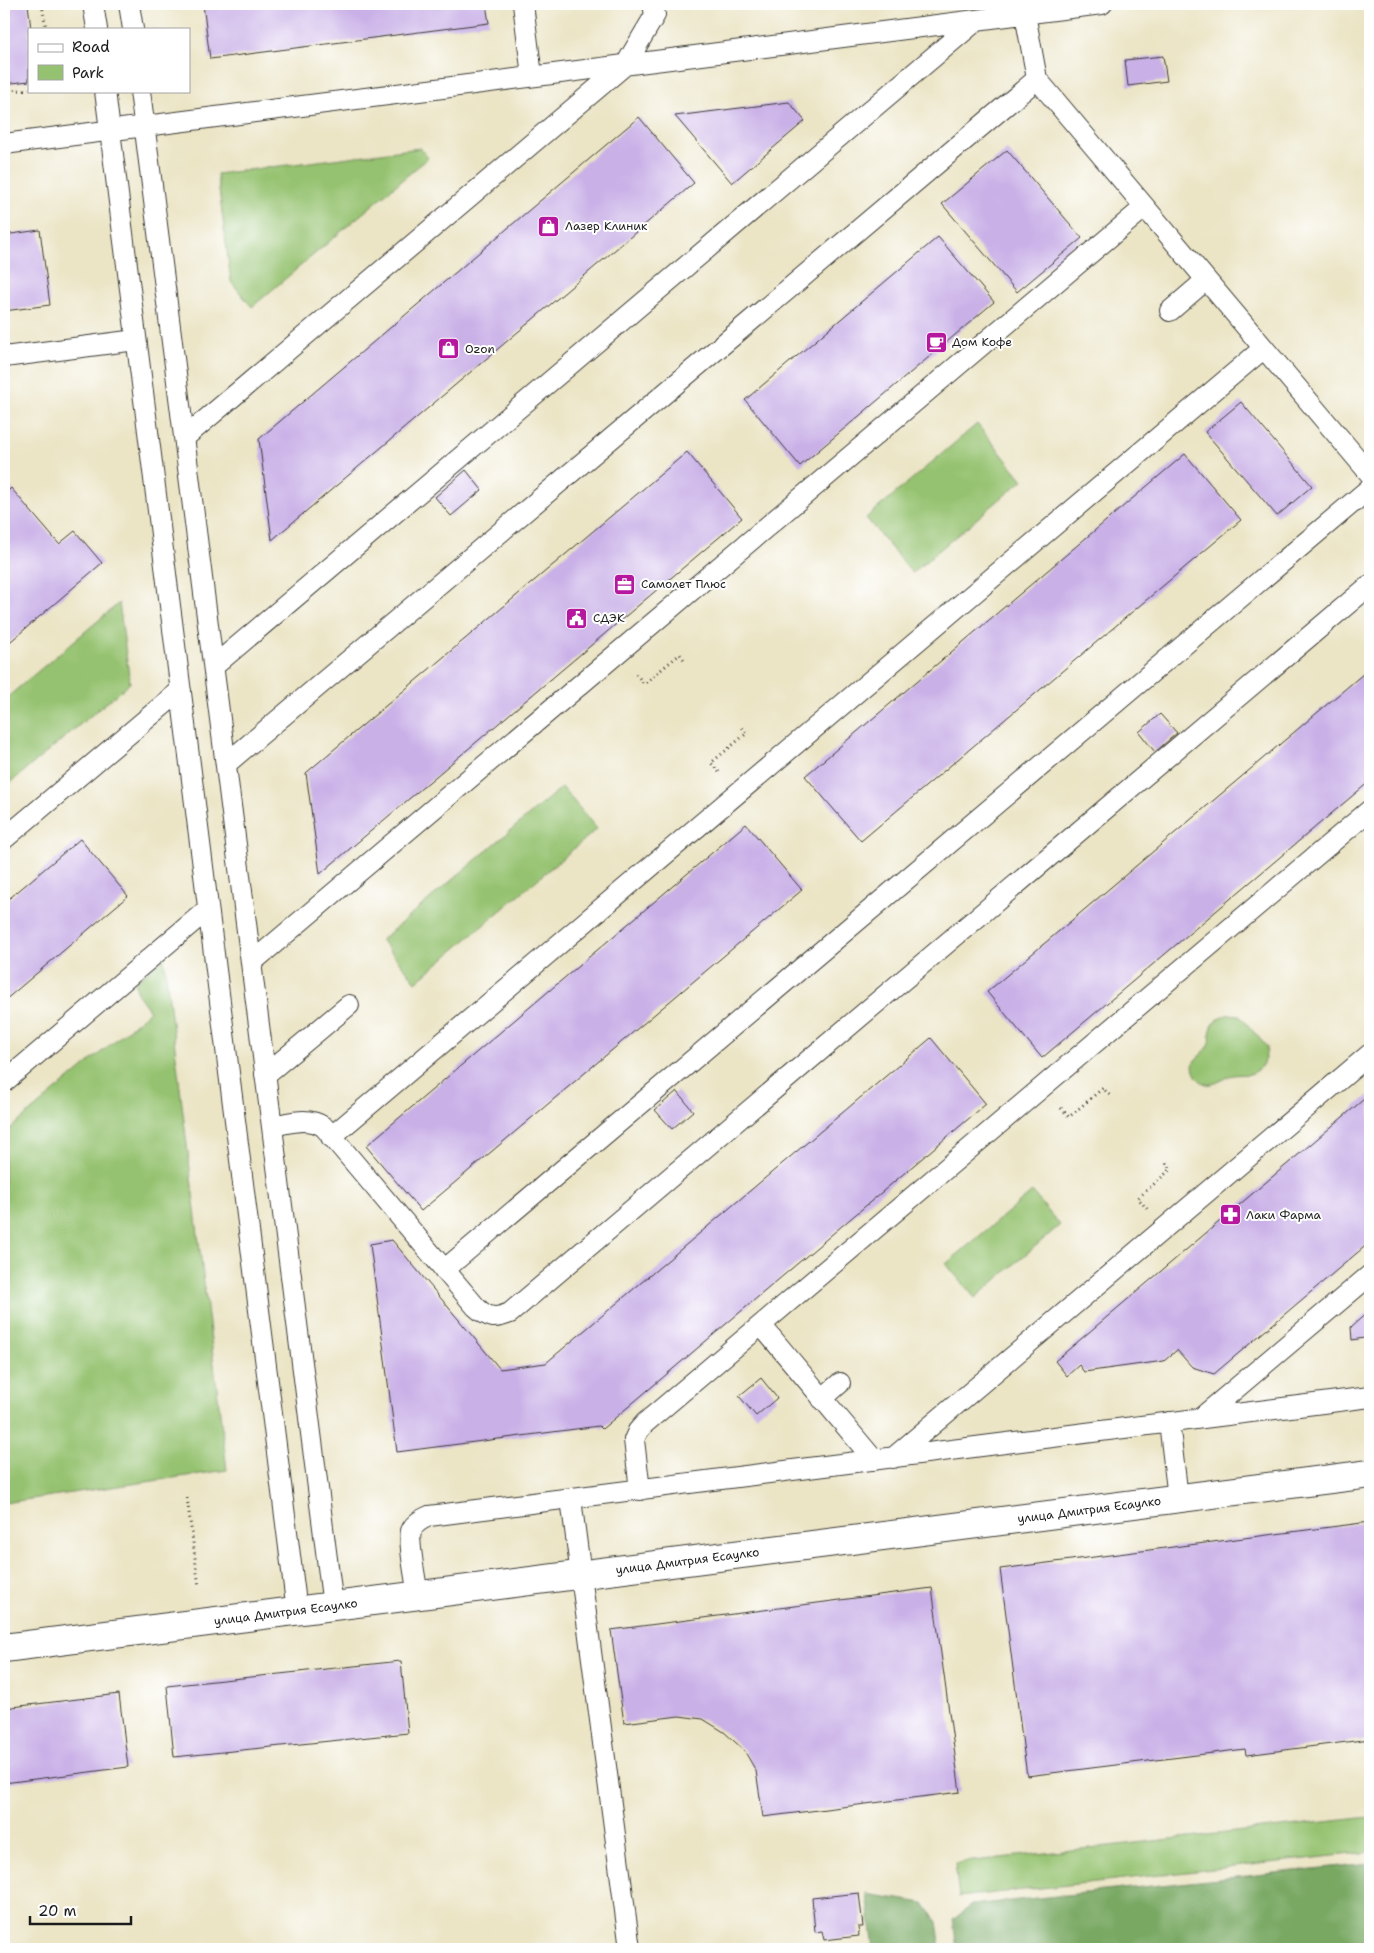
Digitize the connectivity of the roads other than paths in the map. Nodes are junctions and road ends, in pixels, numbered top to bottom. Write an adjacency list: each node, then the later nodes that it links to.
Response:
1 (94, 4): 8 (lane)
2 (129, 4): 9 (lane)
3 (523, 4): 11 (lane)
4 (653, 4): 10 (lane)
5 (1102, 4): 6 (lane)
6 (1025, 14): 7 (lane); 12 (lane)
7 (977, 20): 10 (lane); 28 (lane)
8 (97, 28)
9 (132, 28)
10 (626, 64): 11 (lane); 24 (lane)
11 (532, 76): 15 (lane)
12 (1036, 80): 18 (lane); 30 (lane)
13 (105, 92): 16 (lane)
14 (140, 92): 15 (lane)
15 (145, 126): 16 (lane); 24 (lane)
16 (110, 130): 17 (lane); 21 (lane)
17 (4, 144)
18 (1145, 207): 19 (lane); 34 (lane)
19 (1206, 280): 20 (lane); 22 (lane)
20 (1170, 311)
21 (136, 340): 23 (lane); 29 (lane)
22 (1264, 348): 25 (lane); 40 (lane)
23 (4, 357)
24 (184, 438): 28 (lane)
25 (1370, 474)
26 (1370, 488): 41 (lane)
27 (1370, 586): 41 (lane)
28 (214, 666): 30 (lane)
29 (180, 690): 32 (lane); 33 (lane)
30 (226, 764): 34 (lane)
31 (1370, 810): 43 (lane)
32 (4, 840)
33 (208, 909): 38 (lane); 57 (lane)
34 (251, 963): 37 (lane)
35 (349, 1005): 37 (lane)
36 (1370, 1054): 49 (lane)
37 (265, 1075): 39 (lane)
38 (4, 1082)
39 (272, 1126): 40 (lane); 56 (lane)
40 (332, 1137): 41 (lane)
41 (444, 1270)
42 (1370, 1275): 47 (lane)
43 (761, 1326): 46 (lane); 51 (lane)
44 (840, 1383): 46 (lane)
45 (1370, 1396): 47 (lane)
46 (822, 1398): 49 (lane)
47 (1201, 1418): 48 (lane)
48 (1169, 1422): 49 (lane); 53 (lane)
49 (883, 1459): 51 (lane)
50 (1370, 1474): 53 (street, улица Дмитрия Есаулко)
51 (640, 1490): 52 (lane)
52 (571, 1498): 54 (lane); 55 (lane)
53 (1178, 1498): 54 (street, улица Дмитрия Есаулко)
54 (581, 1574): 55 (street, улица Дмитрия Есаулко); 59 (lane)
55 (418, 1595): 56 (street, улица Дмитрия Есаулко)
56 (332, 1606): 57 (street, улица Дмитрия Есаулко)
57 (297, 1611): 58 (street, улица Дмитрия Есаулко)
58 (4, 1648)
59 (630, 1949)

